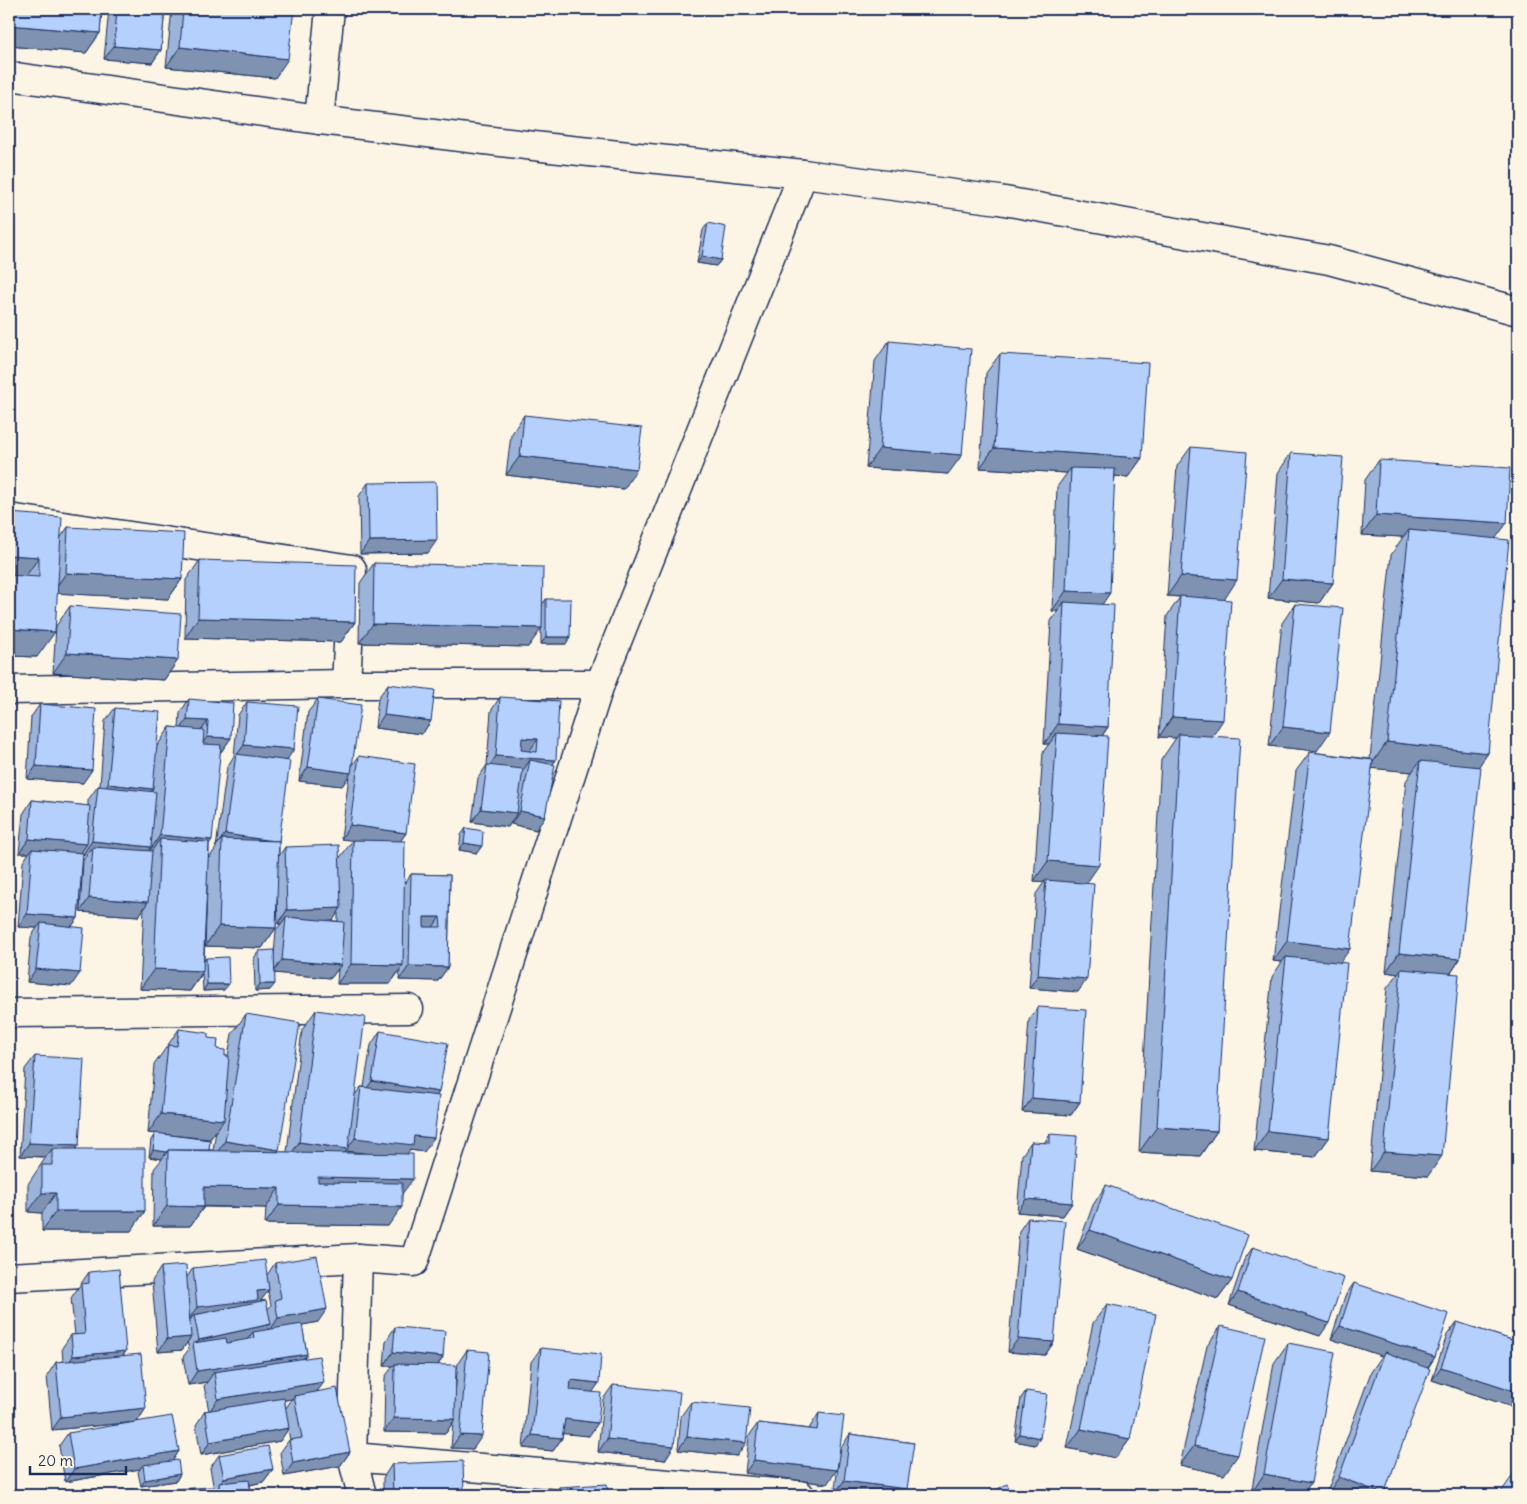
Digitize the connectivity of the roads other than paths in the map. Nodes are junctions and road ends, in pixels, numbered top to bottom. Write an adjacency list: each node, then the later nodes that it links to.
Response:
1 (330, 9): 3 (street)
2 (9, 76): 3 (street)
3 (318, 120): 4 (street)
4 (803, 174): 5 (street); 8 (street)
5 (1518, 311)
6 (9, 518): 7 (street)
7 (346, 684): 8 (street); 9 (street)
8 (600, 684): 12 (street)
9 (9, 690)
10 (409, 1009): 11 (street)
11 (9, 1013)
12 (358, 1258): 13 (street); 14 (street)
13 (9, 1277)
14 (352, 1457): 15 (street); 16 (street)
15 (800, 1494)
16 (362, 1495)

